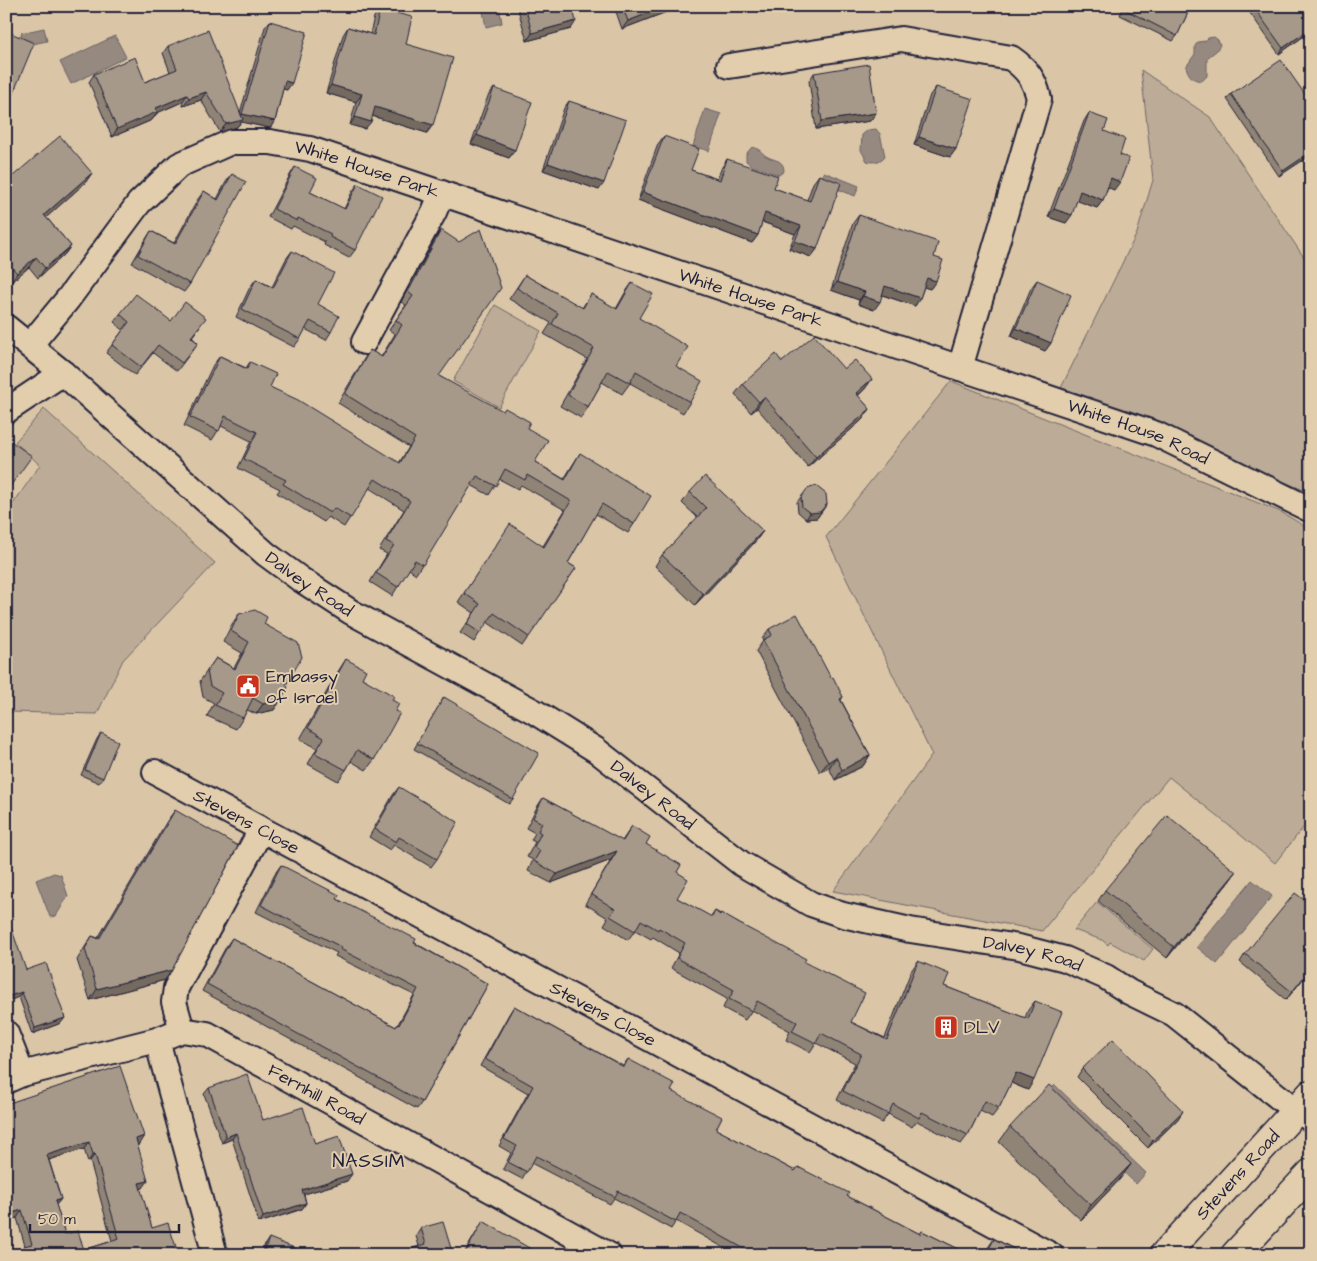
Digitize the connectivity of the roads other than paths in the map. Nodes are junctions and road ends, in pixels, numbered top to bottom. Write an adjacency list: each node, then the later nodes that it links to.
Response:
1 (729, 66): 6 (street)
2 (442, 193): 4 (street); 5 (street, White House Park); 6 (street, White House Park)
3 (6, 327): 5 (street, Dalvey Road)
4 (364, 342)
5 (30, 345): 7 (street, Dalvey Road)
6 (960, 368): 9 (street, White House Road)
7 (63, 373): 8 (street); 16 (street, Dalvey Road)
8 (6, 411)
9 (1311, 510)
10 (156, 772): 11 (street, Stevens Close)
11 (261, 830): 12 (street); 20 (street, Stevens Close)
12 (182, 1030): 14 (street); 19 (street, Fernhill Road)
13 (6, 1033): 15 (street)
14 (157, 1040): 15 (street); 18 (street)
15 (14, 1078)
16 (1306, 1107): 21 (main road, Stevens Road)
17 (1311, 1173): 22 (main road)
18 (215, 1255)
19 (609, 1255)
20 (1052, 1255)
21 (1164, 1255)
22 (1235, 1255)

